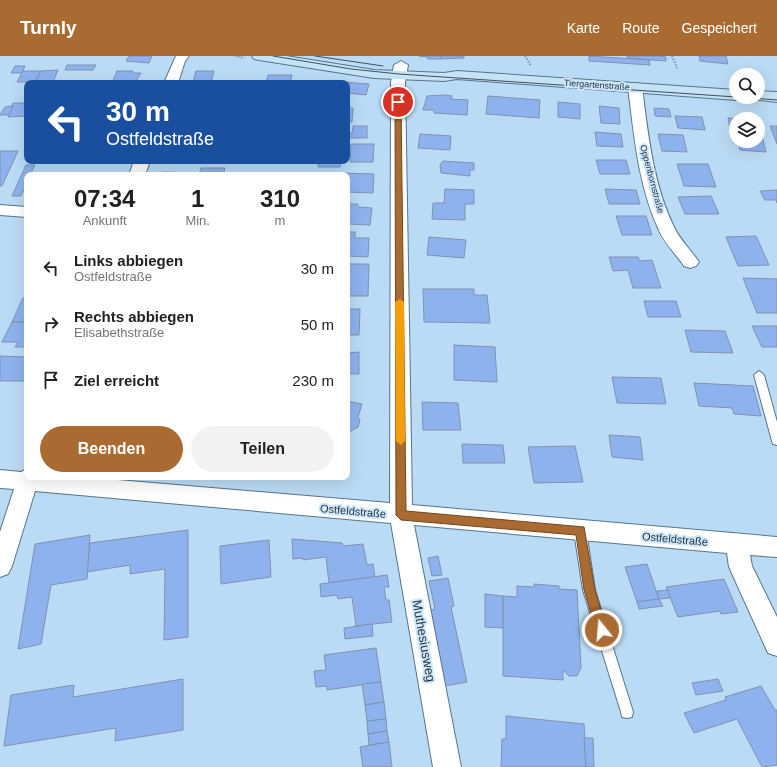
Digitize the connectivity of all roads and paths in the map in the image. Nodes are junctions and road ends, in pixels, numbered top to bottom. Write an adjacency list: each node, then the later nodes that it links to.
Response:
1 (184, 56): 9 (street)
2 (259, 56): 6 (main road, Tiergartenstraße)
3 (334, 56): 6 (main road, Tiergartenstraße)
4 (525, 56): 7 (path)
5 (672, 56): 8 (path)
6 (400, 70): 10 (main road, Tiergartenstraße); 23 (street, Muthesiusweg)
7 (534, 70)
8 (678, 70)
9 (172, 80)
10 (635, 87): 11 (main road, Tiergartenstraße); 16 (street, Oppenbornstraße)
11 (729, 94)
12 (765, 96): 13 (main road)
13 (777, 97)
14 (0, 210): 15 (street)
15 (24, 212)
16 (690, 262)
17 (759, 375): 18 (lane)
18 (777, 441)
19 (0, 479): 20 (street, Ostfeldstraße)
20 (24, 479)
21 (28, 480): 27 (street)
22 (38, 480): 23 (street, Ostfeldstraße)
23 (401, 515): 24 (street, Ostfeldstraße); 30 (street, Muthesiusweg)
24 (580, 531): 25 (street, Ostfeldstraße); 29 (lane)
25 (737, 544): 26 (street, Ostfeldstraße); 28 (street)
26 (777, 547)
27 (0, 566)
28 (777, 644)
29 (627, 712)
30 (447, 767)

